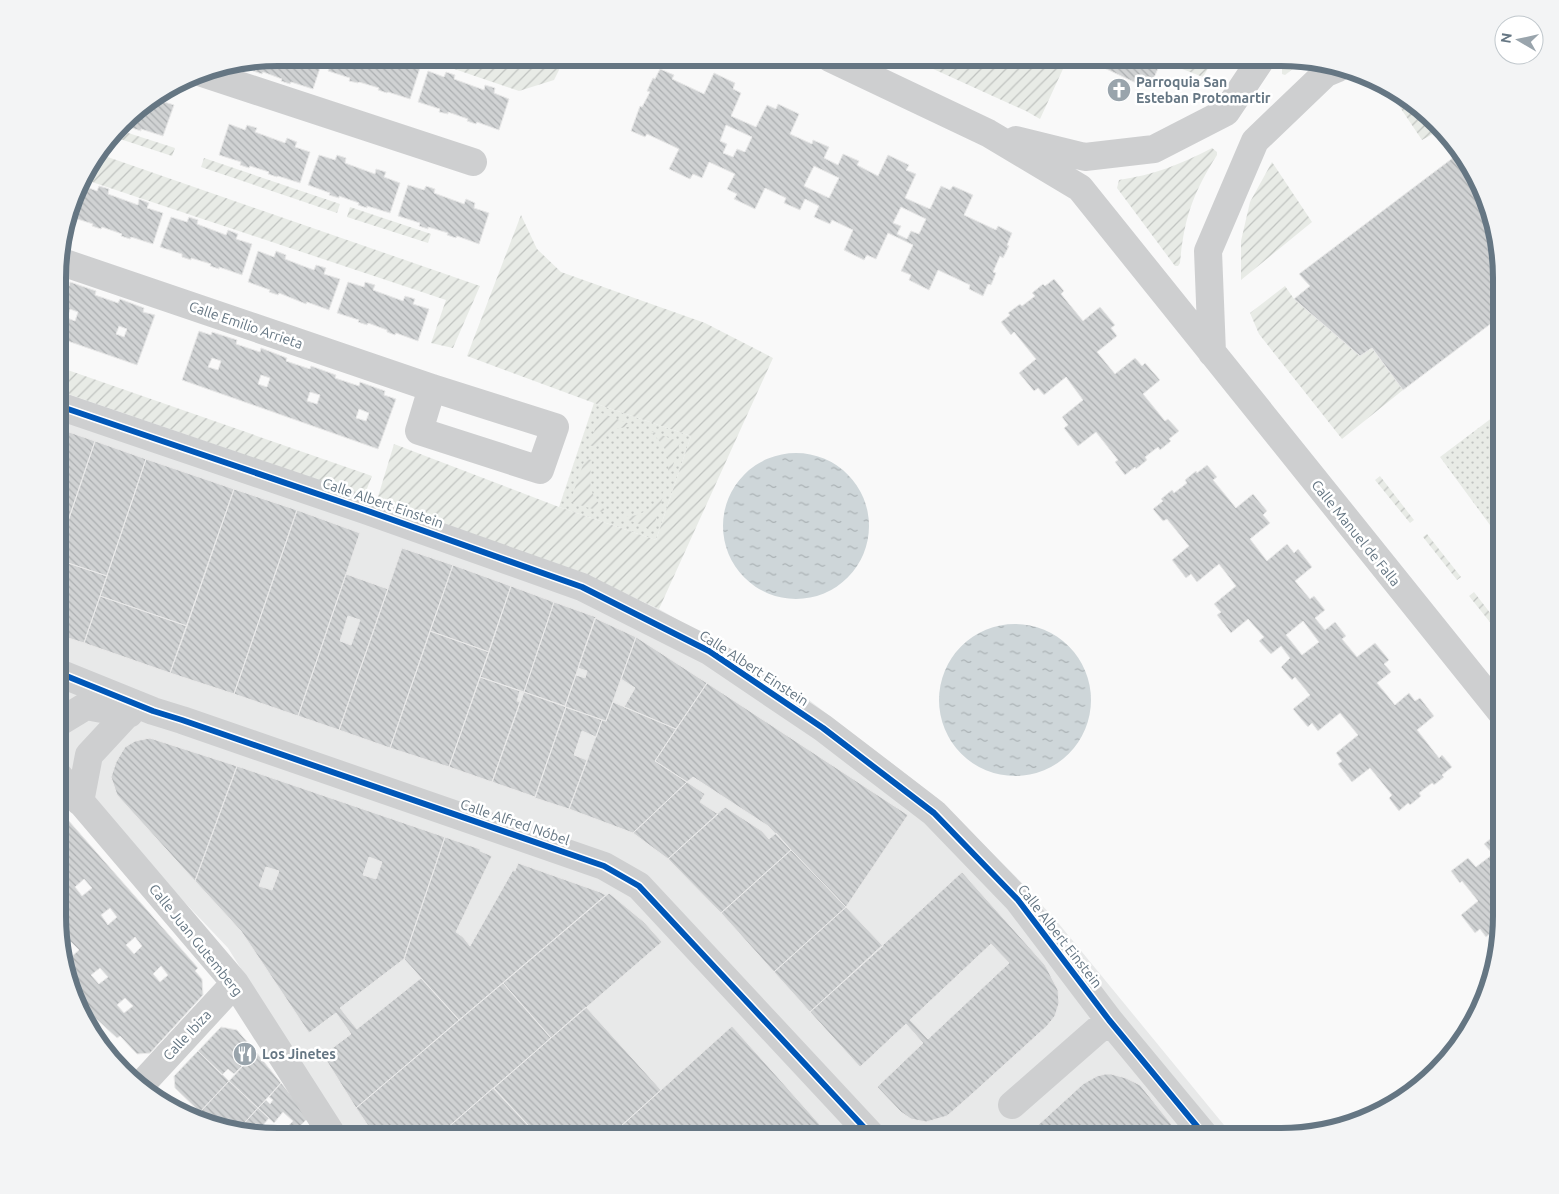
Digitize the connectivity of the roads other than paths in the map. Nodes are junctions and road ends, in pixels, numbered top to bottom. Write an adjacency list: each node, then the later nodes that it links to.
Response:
1 (847, 66): 5 (street, Calle Manuel de Falla)
2 (1257, 66): 5 (street, Calle Manuel de Falla)
3 (1328, 71): 8 (street)
4 (213, 77): 6 (street)
5 (988, 133): 8 (street, Calle Manuel de Falla)
6 (474, 162)
7 (67, 264): 9 (street, Calle Emilio Arrieta)
8 (1212, 354): 12 (street, Calle Manuel de Falla)
9 (432, 388): 9 (street, Calle Emilio Arrieta)
10 (66, 408): 18 (street, Calle Albert Einstein)
11 (66, 676): 13 (street, Calle Alfred Nóbel)
12 (1493, 702)
13 (140, 713): 14 (street, Calle Alfred Nóbel); 16 (street); 22 (street, Calle Alfred Nóbel)
14 (66, 719)
15 (66, 785): 16 (street, Calle Juan Gutemberg)
16 (80, 802): 17 (street, Calle Juan Gutemberg)
17 (234, 983): 19 (street, Calle Ibiza); 21 (street, Calle Juan Gutemberg)
18 (1109, 1020): 20 (street); 23 (street, Calle Albert Einstein)
19 (145, 1080)
20 (1012, 1105)
21 (328, 1128)
22 (865, 1128)
23 (1198, 1128)

